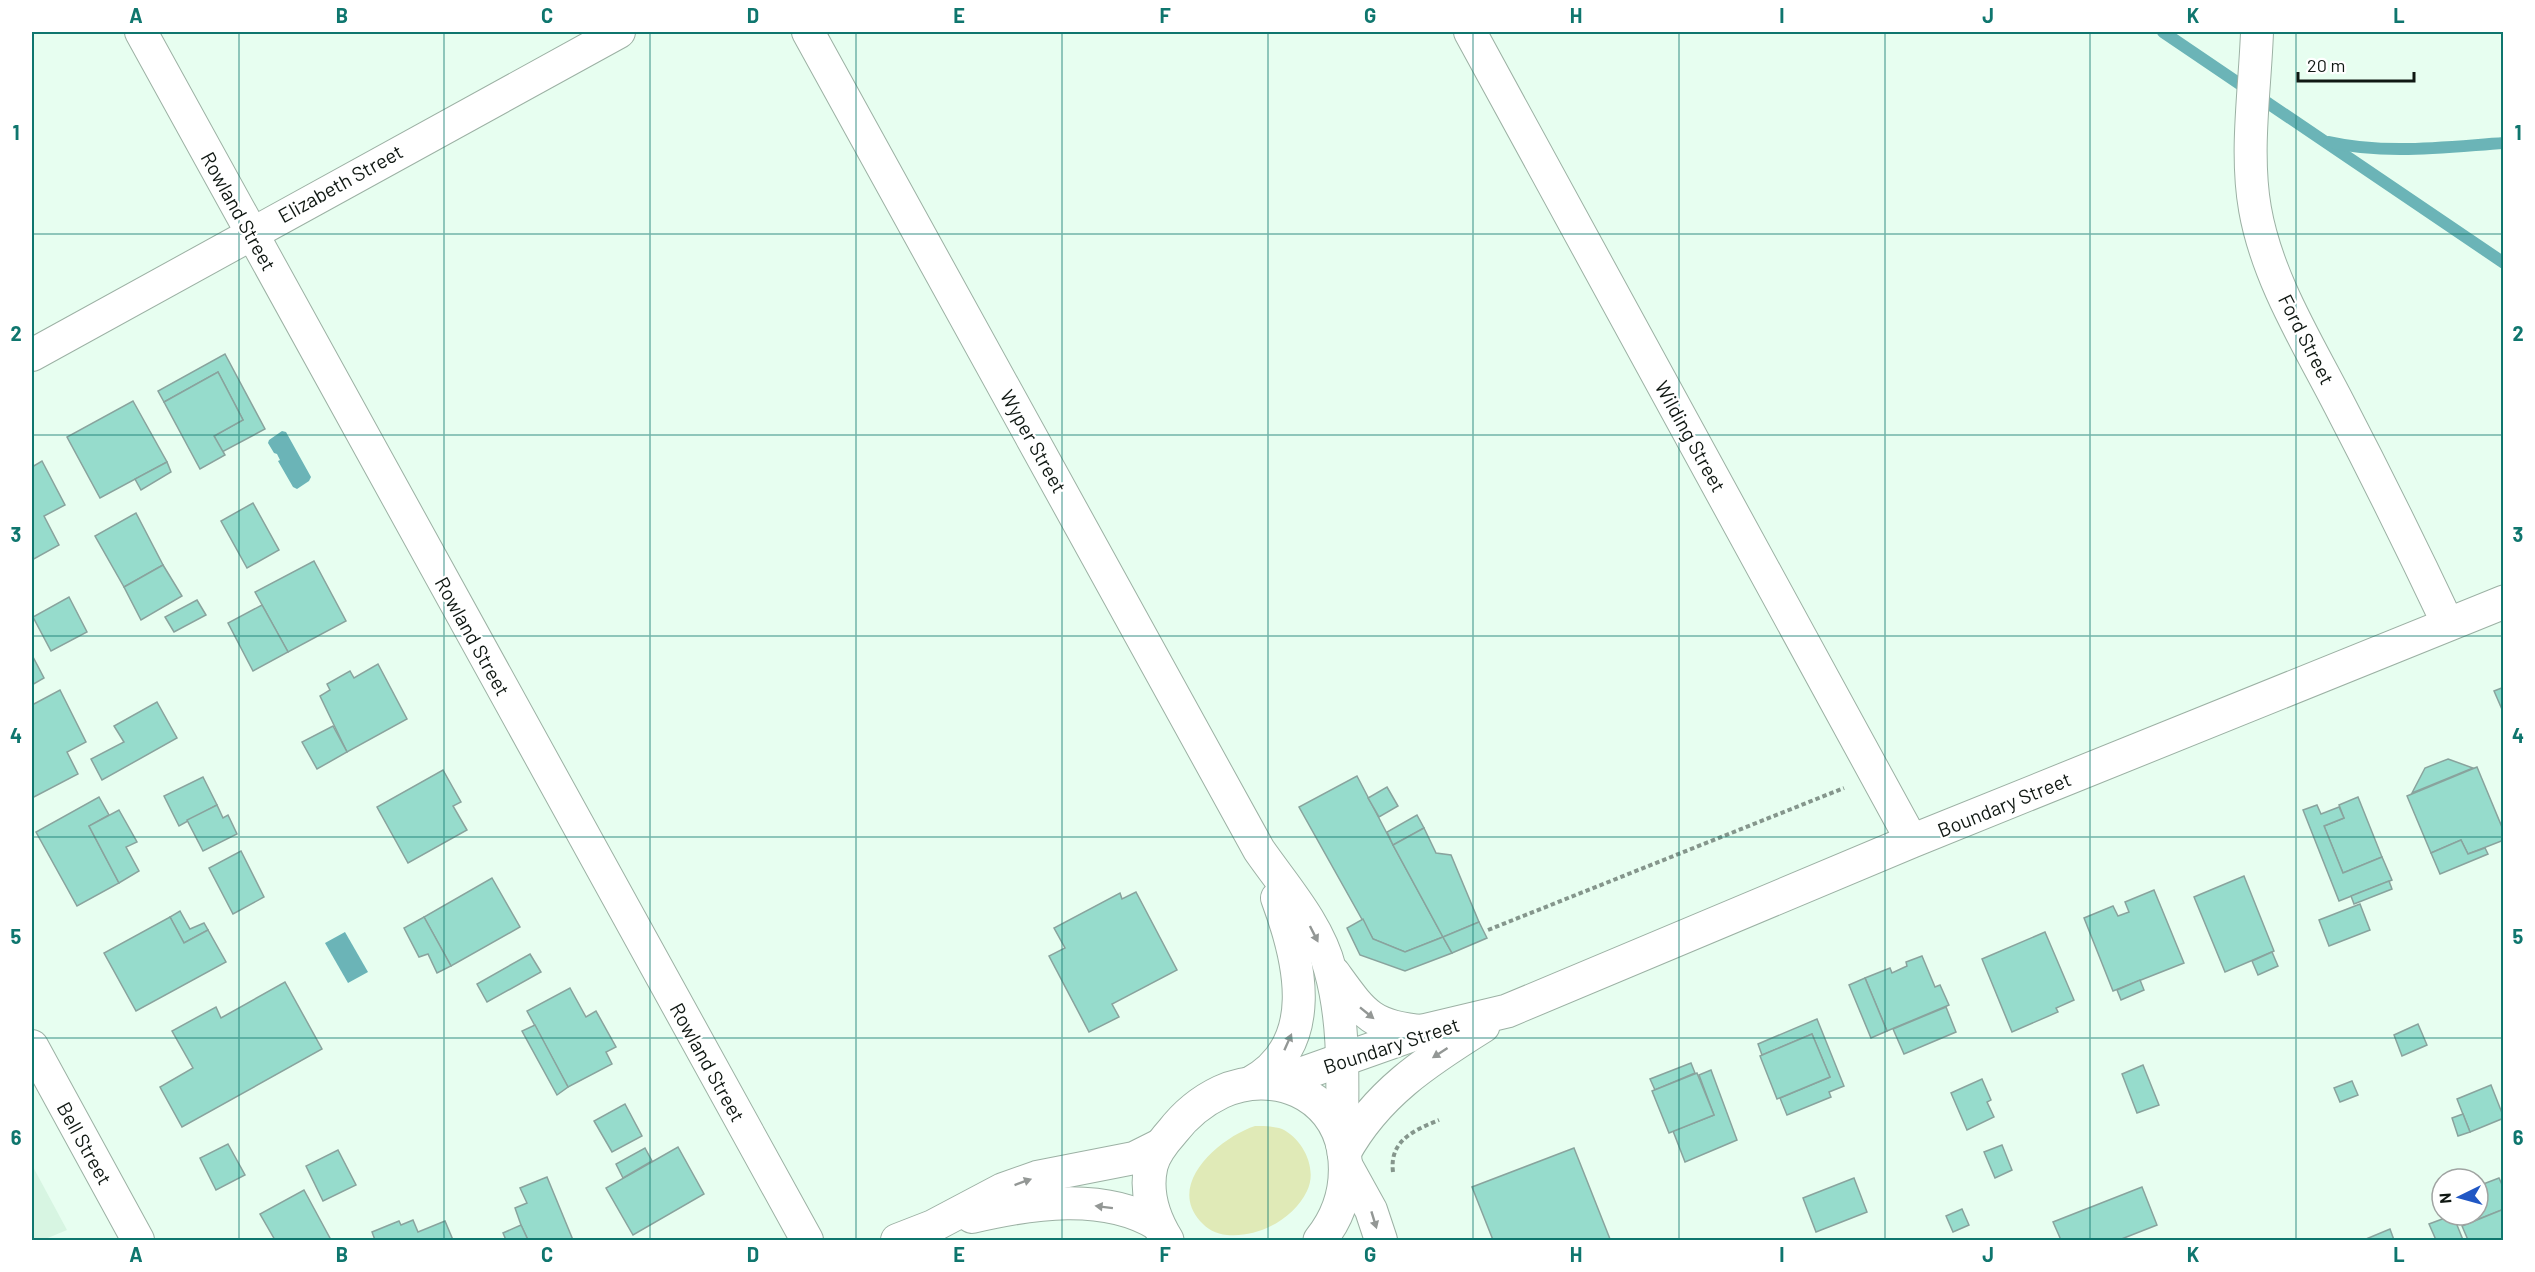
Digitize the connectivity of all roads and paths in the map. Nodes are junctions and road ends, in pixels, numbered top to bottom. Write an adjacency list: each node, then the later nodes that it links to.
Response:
1 (141, 32): 6 (street, Rowland Street)
2 (619, 32): 6 (street, Elizabeth Street)
3 (808, 32): 12 (street, Wyper Street)
4 (1470, 32): 11 (street, Wilding Street)
5 (2257, 32): 9 (street, Ford Street)
6 (250, 232): 7 (street, Elizabeth Street); 27 (street, Rowland Street)
7 (32, 355)
8 (2504, 602): 9 (street, Boundary Street)
9 (2448, 624): 11 (street, Boundary Street)
10 (1845, 787): 13 (path)
11 (1912, 841): 15 (street, Boundary Street)
12 (1259, 850): 14 (street, Wyper Street, one-way to 14); 19 (street, Wyper Street, one-way to 12)
13 (1488, 930)
14 (1330, 967): 16 (street, one-way to 16); 18 (street, Wyper Street)
15 (1507, 1011): 16 (street, Boundary Street); 22 (street, Boundary Street, one-way to 22)
16 (1423, 1031): 18 (street, Boundary Street)
17 (32, 1046): 26 (street, Bell Street)
18 (1342, 1061): 19 (street, Boundary Street); 22 (street, Wyper Street)
19 (1263, 1083): 21 (street, Boundary Street); 22 (street)
20 (1439, 1120): 23 (path)
21 (1162, 1144): 24 (street, one-way to 21); 25 (street)
22 (1344, 1153): 29 (street); 30 (street, one-way to 30)
23 (1394, 1178)
24 (933, 1226): 25 (street, one-way to 24); 28 (street)
25 (1164, 1236)
26 (138, 1240)
27 (807, 1240)
28 (897, 1240)
29 (1320, 1240)
30 (1381, 1240)

